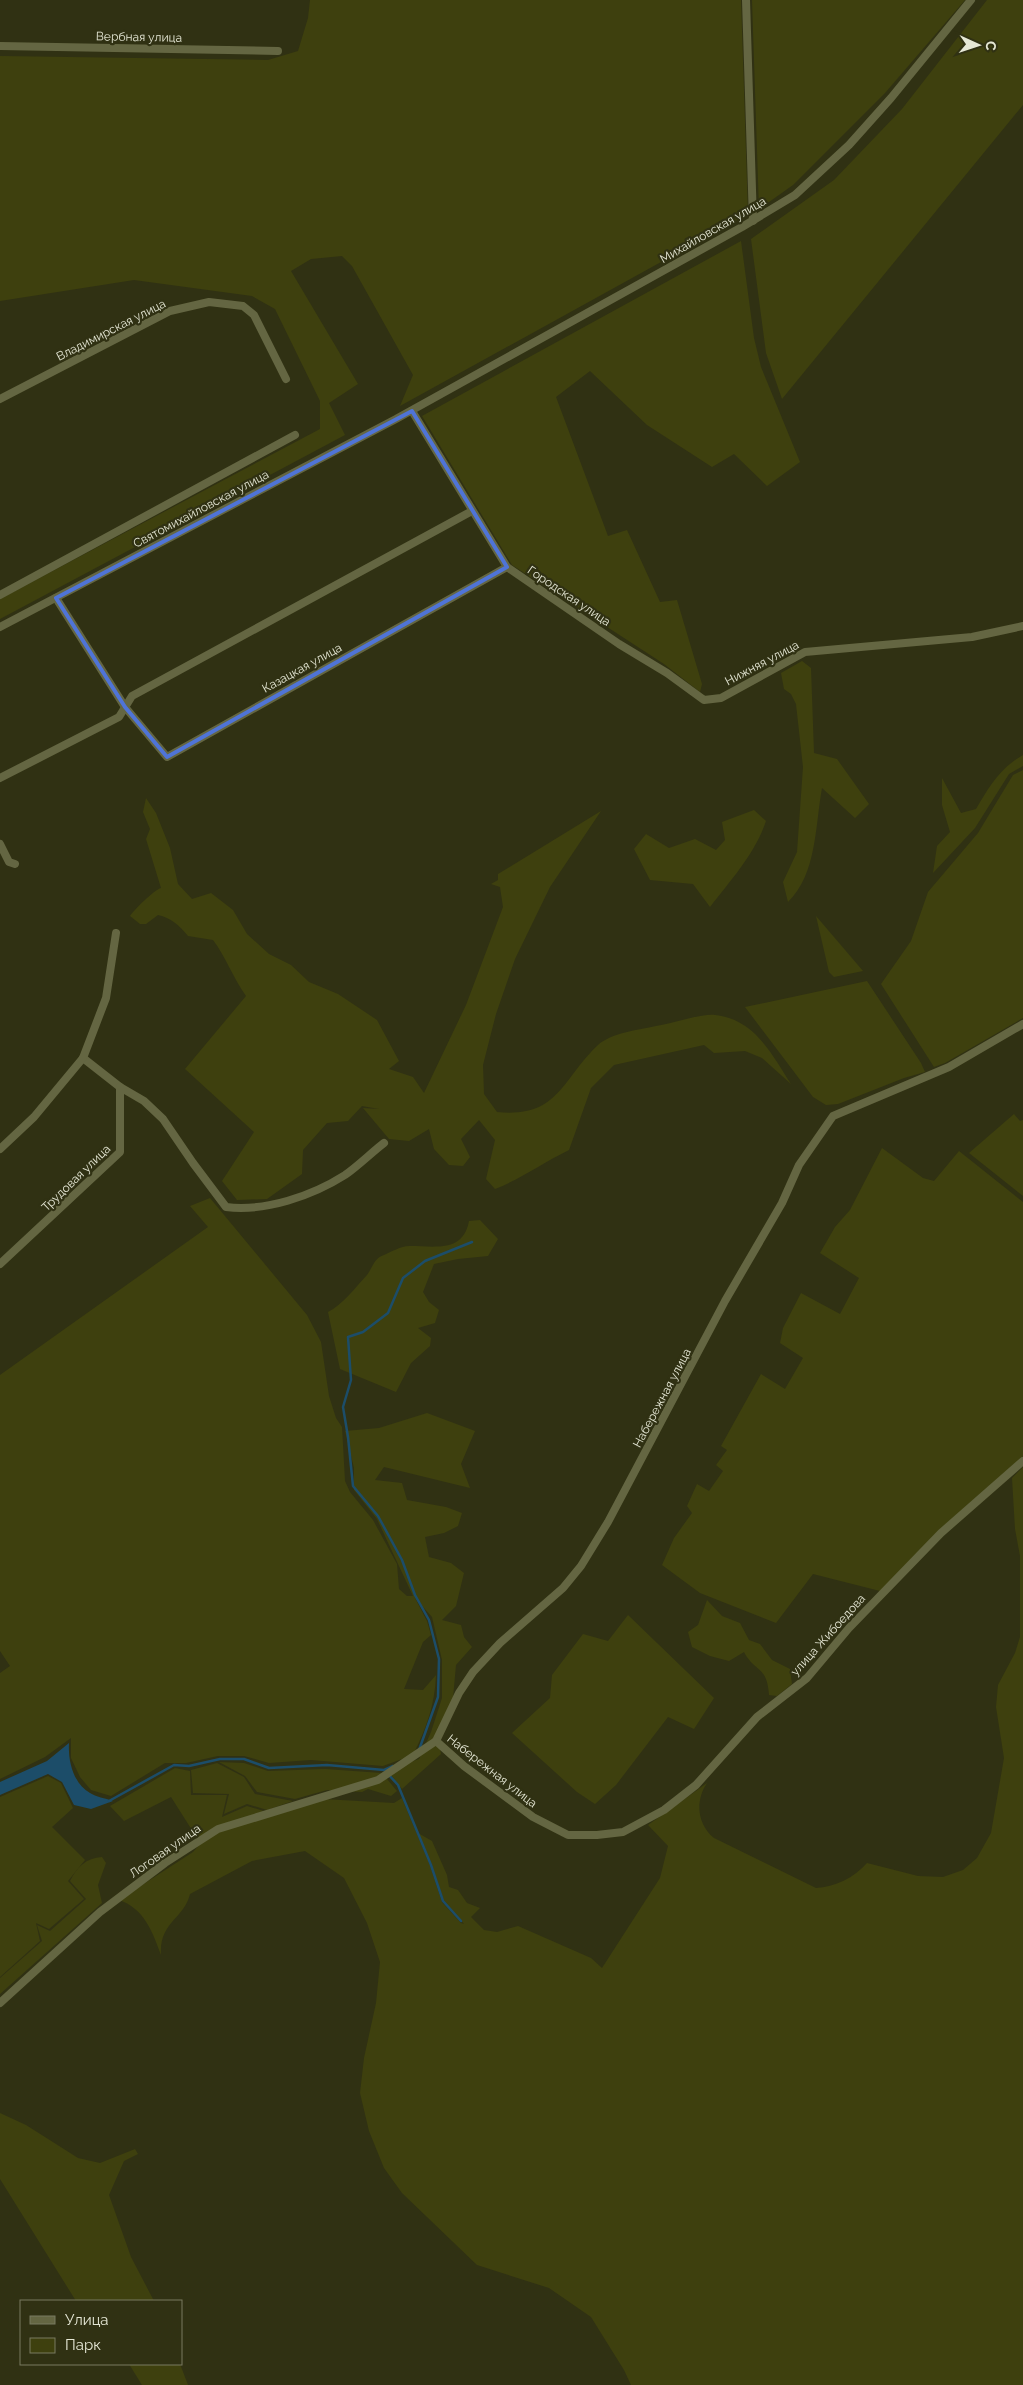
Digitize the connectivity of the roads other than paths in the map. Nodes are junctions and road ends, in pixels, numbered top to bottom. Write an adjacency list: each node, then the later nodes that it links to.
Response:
1 (746, 0): 5 (street)
2 (971, 0): 5 (street, Михайловская улица)
3 (0, 46): 4 (street, Вербная улица)
4 (278, 50)
5 (753, 221): 8 (street, Михайловская улица)
6 (286, 379): 7 (street, Владимирская улица)
7 (0, 399)
8 (412, 411): 10 (street); 13 (street, Святомихайловская улица)
9 (295, 435): 12 (street, Святомихайловская улица)
10 (472, 511): 11 (street); 17 (street)
11 (507, 567): 16 (street, Городская улица); 17 (street, Казацкая улица)
12 (0, 595)
13 (56, 598): 15 (street, Святомихайловская улица); 17 (street, Казацкая улица)
14 (1023, 626): 16 (street, Нижняя улица)
15 (0, 627)
16 (619, 644)
17 (125, 707): 18 (street)
18 (0, 778)
19 (0, 844): 20 (street)
20 (15, 864)
21 (116, 933): 23 (street)
22 (1023, 1024): 29 (street, Набережная улица)
23 (83, 1058): 24 (street); 26 (street)
24 (120, 1088): 25 (street); 27 (street, Трудовая улица)
25 (384, 1143)
26 (0, 1148)
27 (0, 1264)
28 (1023, 1461): 30 (street, улица Жибоедова)
29 (436, 1741): 30 (street, Набережная улица); 31 (street, Логовая улица)
30 (533, 1817)
31 (0, 2003)

